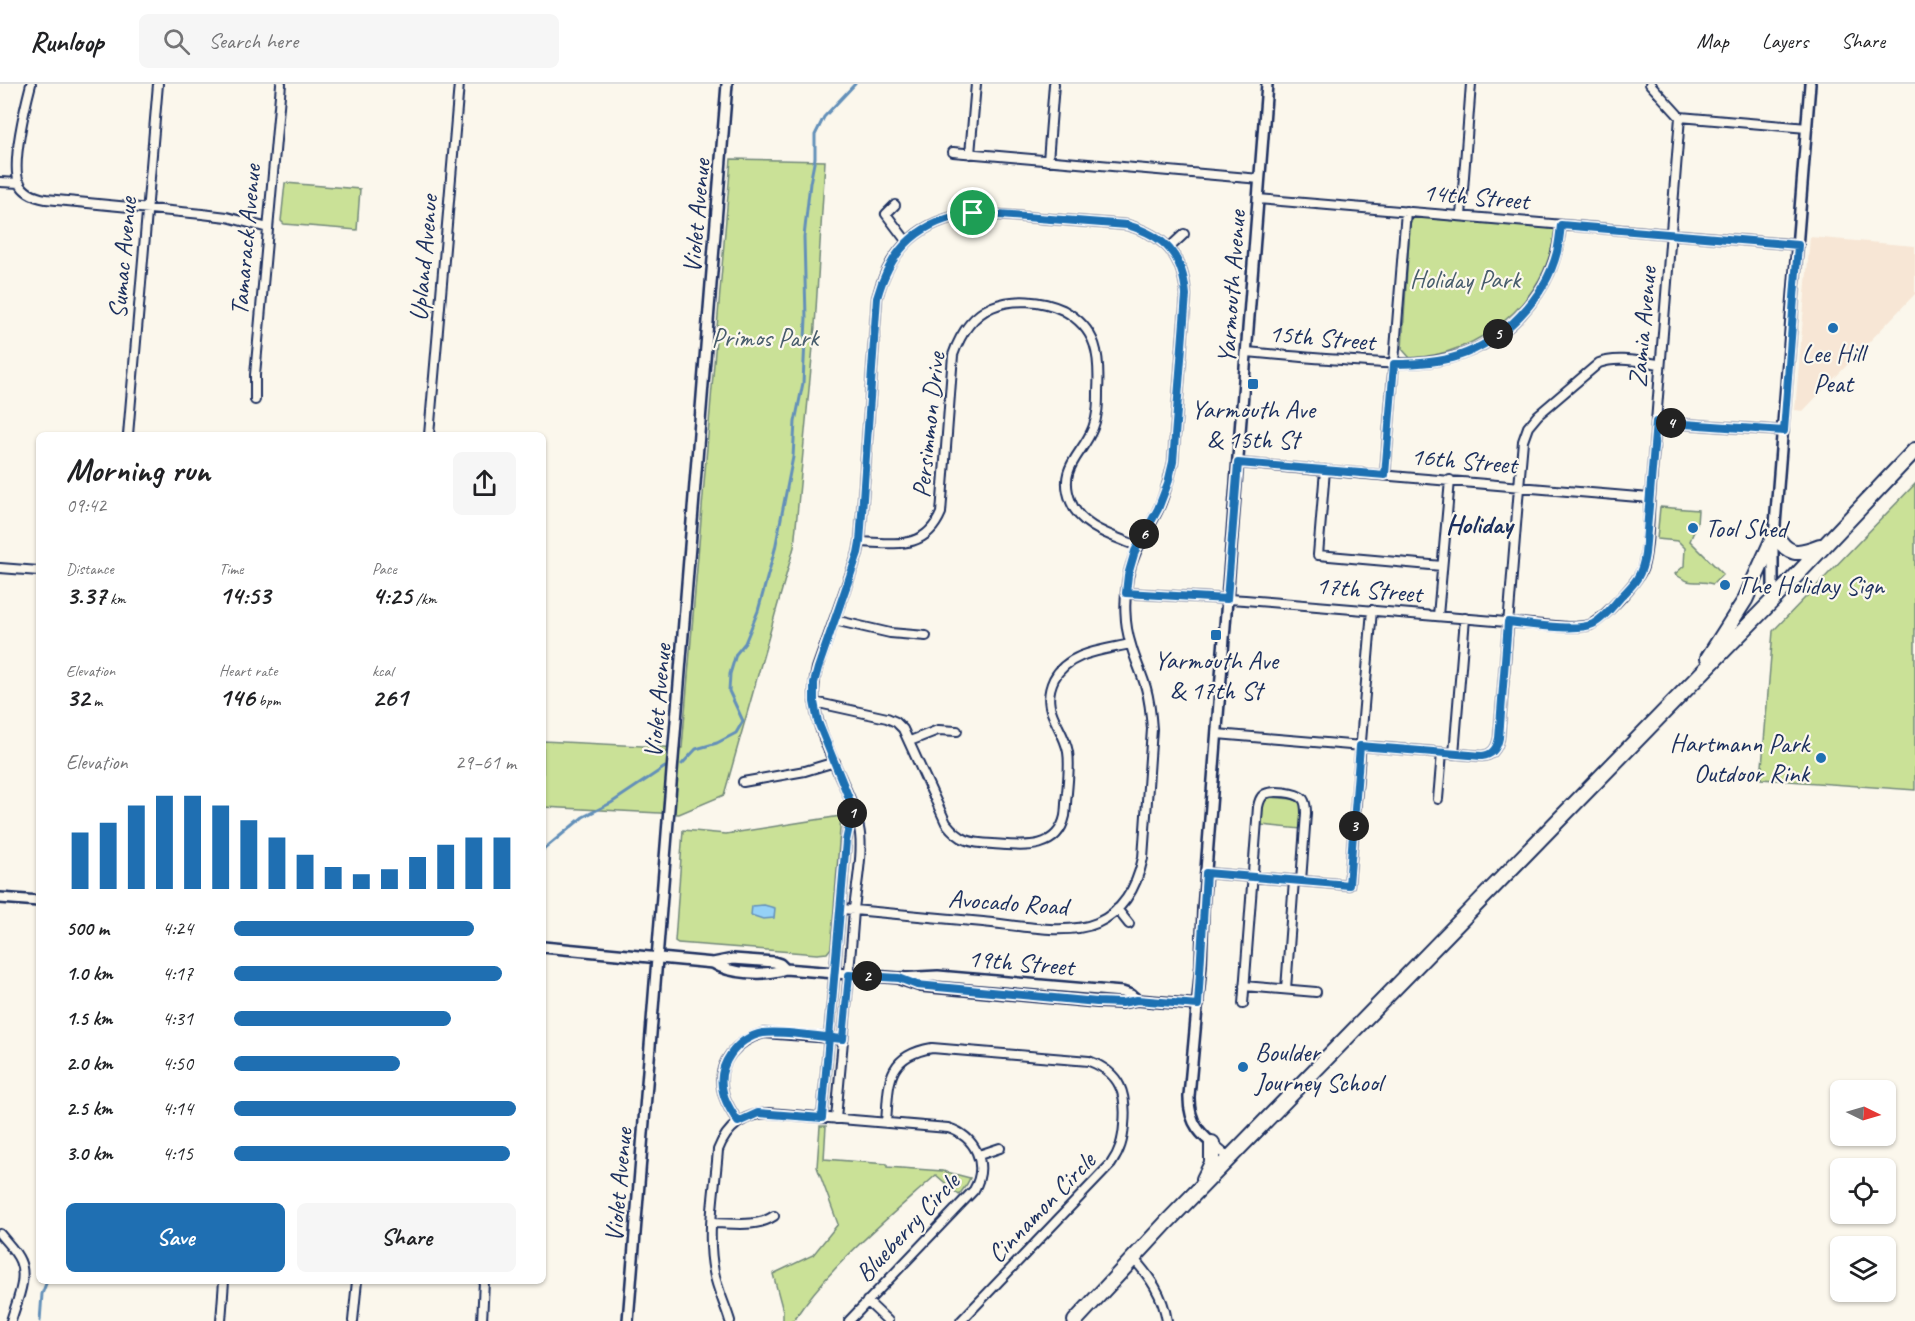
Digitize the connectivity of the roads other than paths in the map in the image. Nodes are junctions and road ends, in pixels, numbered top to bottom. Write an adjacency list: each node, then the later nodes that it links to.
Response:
1 (31, 84): 19 (street)
2 (158, 84): 22 (street, Sumac Avenue)
3 (281, 84): 26 (street, Tamarack Avenue)
4 (459, 84): 39 (street, Upland Avenue)
5 (727, 84): 86 (street, Violet Avenue)
6 (976, 84): 15 (street)
7 (1054, 84): 16 (street)
8 (1267, 84): 17 (street, Yarmouth Avenue)
9 (1471, 84): 24 (street)
10 (1650, 84): 12 (street)
11 (1810, 84): 13 (street)
12 (1680, 117): 13 (street); 28 (street, Zamia Avenue)
13 (1807, 128): 30 (street)
14 (953, 152): 15 (street)
15 (970, 154): 16 (street)
16 (1048, 161): 17 (street)
17 (1260, 179): 20 (street, Yarmouth Avenue)
18 (0, 182): 19 (street)
19 (20, 183): 22 (street)
20 (1258, 199): 23 (street, 14th Street); 32 (street, Yarmouth Avenue)
21 (895, 205): 29 (street)
22 (147, 209): 26 (street); 38 (street, Sumac Avenue)
23 (1406, 211): 24 (street, 14th Street); 33 (street)
24 (1461, 216): 25 (street, 14th Street)
25 (1561, 225): 28 (street, 14th Street); 33 (street, 15th Street)
26 (268, 228): 35 (street, Tamarack Avenue)
27 (1184, 234): 31 (street)
28 (1671, 234): 30 (street, 14th Street); 34 (street, Zamia Avenue)
29 (907, 242): 31 (street, Avocado Road); 48 (street, Avocado Road)
30 (1798, 245): 37 (street)
31 (1169, 248): 50 (street, Avocado Road)
32 (1246, 352): 33 (street, 15th Street); 41 (street, Yarmouth Avenue)
33 (1394, 364): 43 (street)
34 (1660, 364): 36 (street, Zamia Avenue); 45 (street)
35 (255, 400)
36 (1656, 422): 37 (street); 46 (street, Zamia Avenue)
37 (1784, 431): 47 (street)
38 (128, 432)
39 (429, 432)
40 (1915, 450): 49 (highway)
41 (1238, 463): 42 (street, 16th Street); 55 (street, Yarmouth Avenue)
42 (1325, 470): 43 (street, 16th Street); 51 (street)
43 (1385, 475): 44 (street, 16th Street)
44 (1450, 480): 45 (street, 16th Street); 51 (street)
45 (1519, 486): 46 (street, 16th Street); 61 (street)
46 (1650, 498): 61 (street, Zamia Avenue)
47 (1775, 534): 49 (highway); 56 (street); 64 (highway)
48 (860, 542): 50 (street, Persimmon Drive); 60 (street, Avocado Road)
49 (1825, 544): 56 (highway)
50 (1137, 546): 54 (street, Avocado Road)
51 (1442, 566): 58 (street)
52 (0, 568): 53 (street)
53 (36, 571)
54 (1126, 593): 55 (street, 17th Street); 63 (street, Avocado Road)
55 (1227, 599): 57 (street, 17th Street); 67 (street, Yarmouth Avenue)
56 (1773, 600): 64 (highway)
57 (1372, 610): 58 (street, 17th Street); 69 (street)
58 (1438, 616): 59 (street, 17th Street)
59 (1465, 618): 61 (street, 17th Street); 71 (street)
60 (834, 620): 62 (street); 65 (street, Avocado Road)
61 (1508, 622): 71 (street)
62 (926, 636)
63 (1130, 644): 68 (street); 82 (street, Avocado Road)
64 (1694, 680): 105 (highway)
65 (814, 702): 68 (street); 72 (street, Avocado Road)
66 (957, 731): 68 (street)
67 (1217, 734): 69 (street); 76 (street, Yarmouth Avenue)
68 (910, 741)
69 (1360, 746): 70 (street); 78 (street)
70 (1442, 753): 71 (street); 74 (street)
71 (1454, 753)
72 (835, 762): 73 (street); 75 (street, Avocado Road)
73 (743, 782)
74 (1438, 799)
75 (853, 808): 81 (street); 83 (street, Avocado Road)
76 (1206, 873): 77 (street); 93 (street, Yarmouth Avenue)
77 (1253, 877): 78 (street); 78 (street); 89 (street)
78 (1298, 881): 90 (street)
79 (0, 898): 80 (street)
80 (36, 901)
81 (841, 909): 83 (street, Avocado Road); 87 (street)
82 (1117, 909): 83 (street, Avocado Road); 84 (street)
83 (854, 910): 88 (street, Avocado Road)
84 (1129, 924)
85 (546, 947): 86 (street, 19th Street)
86 (658, 958): 87 (street, 19th Street); 119 (street, Violet Avenue)
87 (835, 973): 88 (street, 19th Street); 94 (street)
88 (849, 975): 93 (street, 19th Street); 95 (street, Avocado Road)
89 (1245, 986): 90 (street); 92 (street)
90 (1286, 989): 91 (street)
91 (1316, 992)
92 (1243, 1004)
93 (1198, 1005): 102 (street, Yarmouth Avenue)
94 (830, 1038): 95 (street); 98 (street); 100 (street)
95 (843, 1039): 99 (street, Avocado Road)
96 (1121, 1071): 97 (street)
97 (1114, 1078): 101 (street); 123 (street, Cinnamon Circle)
98 (822, 1118): 99 (street, Blueberry Circle); 100 (street, Blueberry Circle)
99 (836, 1119): 101 (street, Blueberry Circle)
100 (738, 1122): 108 (street)
101 (885, 1123): 104 (street, Blueberry Circle)
102 (1212, 1143): 105 (street, Yarmouth Avenue); 106 (highway)
103 (1000, 1148): 104 (street, Blueberry Circle)
104 (979, 1155): 114 (street, Blueberry Circle)
105 (1230, 1159): 106 (highway)
106 (1195, 1194): 110 (highway)
107 (774, 1216): 108 (street)
108 (712, 1222): 120 (street)
109 (0, 1234): 115 (street)
110 (1133, 1258): 124 (highway); 125 (street)
111 (224, 1284): 116 (street)
112 (357, 1284): 117 (street)
113 (484, 1284): 118 (street)
114 (867, 1301): 121 (street, Blueberry Circle); 122 (street)
115 (11, 1321)
116 (221, 1321)
117 (353, 1321)
118 (482, 1321)
119 (628, 1321)
120 (730, 1321)
121 (849, 1321)
122 (888, 1321)
123 (961, 1321)
124 (1075, 1321)
125 (1167, 1321)

